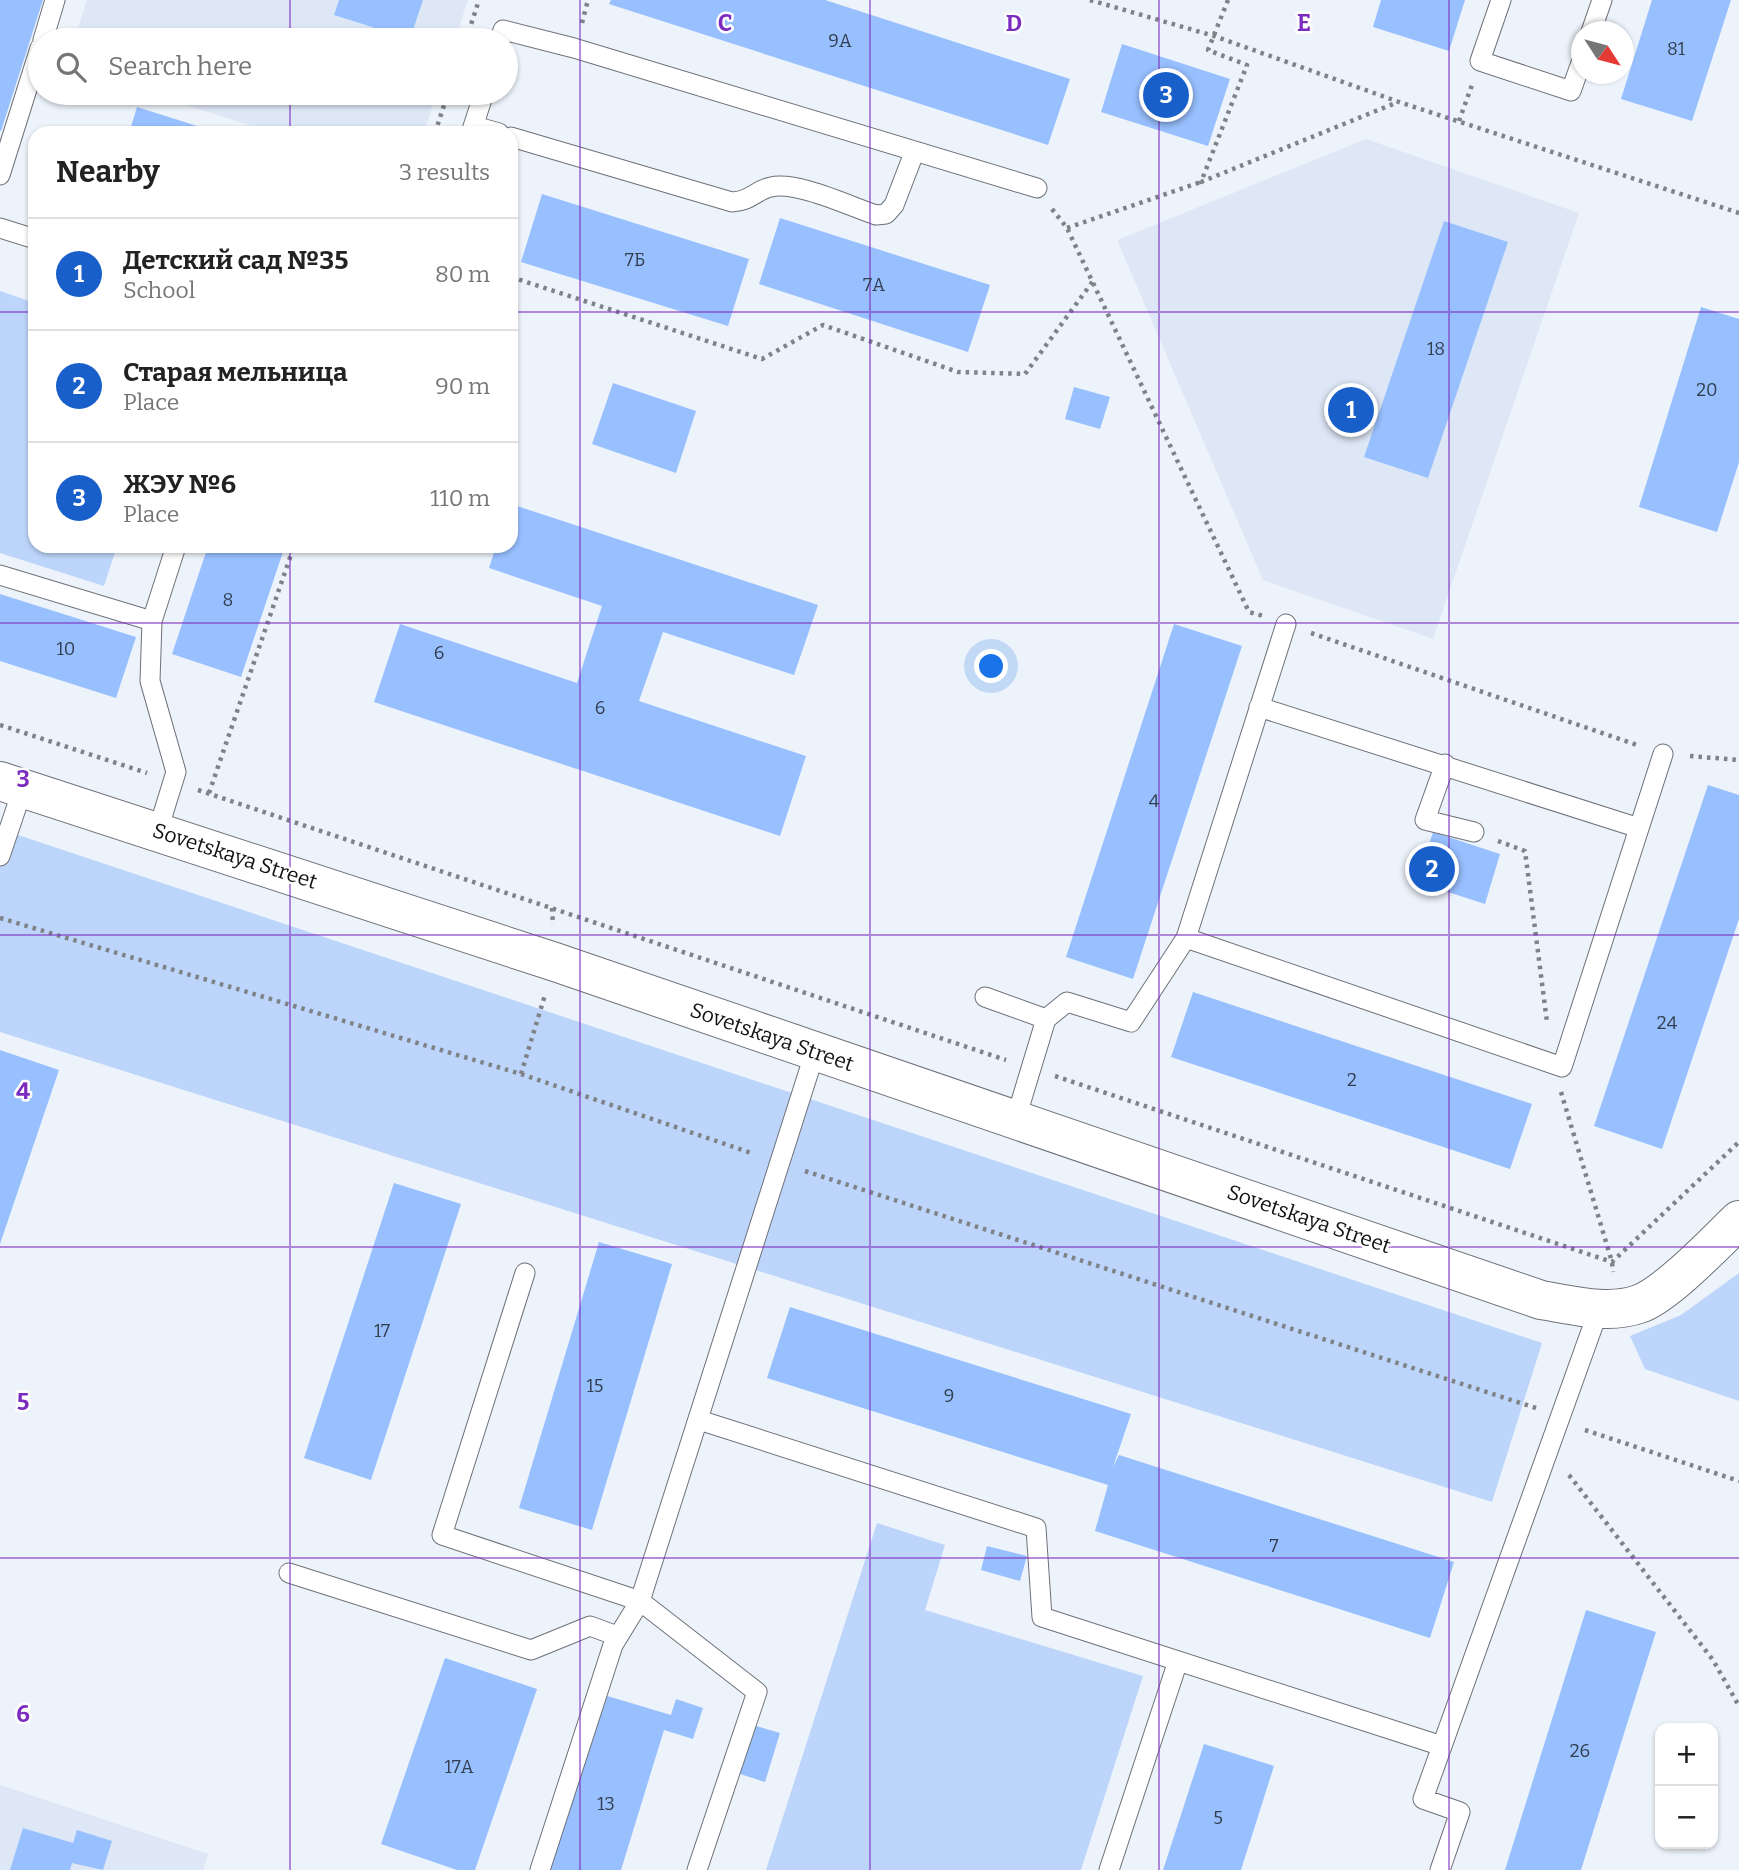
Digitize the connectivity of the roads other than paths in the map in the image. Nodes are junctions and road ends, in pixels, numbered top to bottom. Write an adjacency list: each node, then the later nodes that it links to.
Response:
1 (55, 0): 5 (lane)
2 (1501, 0): 7 (lane)
3 (1602, 0): 4 (lane)
4 (1595, 21)
5 (47, 28)
6 (518, 34): 12 (lane)
7 (1573, 84)
8 (28, 86): 13 (lane)
9 (480, 105): 10 (lane)
10 (473, 126)
11 (518, 138): 12 (lane)
12 (914, 153): 14 (lane)
13 (0, 174)
14 (1037, 188)
15 (0, 228): 16 (lane)
16 (28, 237)
17 (174, 553): 19 (lane)
18 (0, 575): 19 (lane)
19 (152, 621): 26 (lane)
20 (1286, 624): 21 (lane)
21 (1259, 707): 23 (lane); 29 (lane)
22 (1663, 754): 25 (lane)
23 (1445, 764): 25 (lane); 27 (lane)
24 (12, 784): 26 (street, Sovetskaya Street); 28 (lane)
25 (1639, 828): 29 (lane)
26 (158, 830): 32 (street, Sovetskaya Street)
27 (1474, 832)
28 (0, 856)
29 (1186, 939): 31 (lane)
30 (985, 997): 31 (lane)
31 (1046, 1019): 33 (lane)
32 (815, 1052): 33 (street, Sovetskaya Street); 37 (lane)
33 (1016, 1118): 36 (street, Sovetskaya Street)
34 (1739, 1220): 36 (street)
35 (525, 1273): 39 (lane)
36 (1606, 1308): 42 (lane)
37 (699, 1420): 39 (lane); 41 (lane)
38 (289, 1573): 40 (lane)
39 (640, 1601): 40 (lane); 44 (lane)
40 (617, 1636): 43 (lane)
41 (1178, 1661): 42 (lane); 45 (lane)
42 (1442, 1746): 46 (lane)
43 (540, 1870)
44 (697, 1870)
45 (1109, 1870)
46 (1440, 1870)

